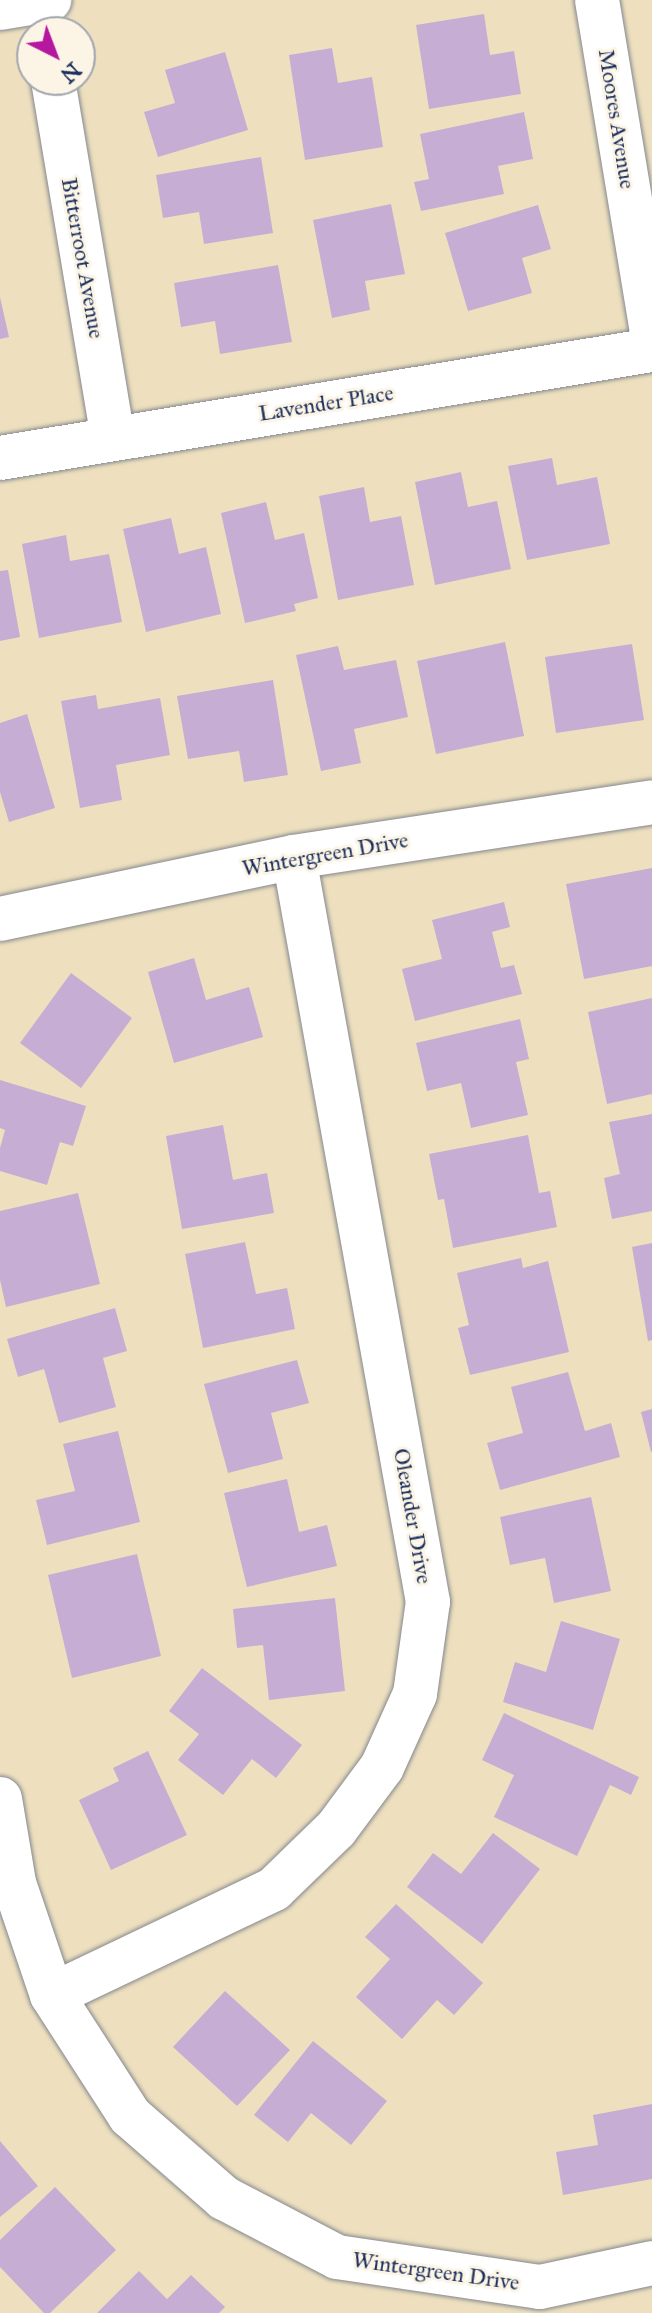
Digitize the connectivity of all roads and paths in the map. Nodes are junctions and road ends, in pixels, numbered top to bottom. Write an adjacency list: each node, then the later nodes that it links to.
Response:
1 (597, 0): 3 (street, Moores Avenue)
2 (56, 96): 5 (street, Bitterroot Avenue)
3 (652, 332)
4 (652, 350): 5 (street, Lavender Place)
5 (113, 437): 6 (street, Lavender Place)
6 (0, 458)
7 (652, 802): 8 (street, Wintergreen Drive)
8 (294, 857): 9 (street, Wintergreen Drive); 11 (street, Oleander Drive)
9 (0, 919)
10 (0, 1799): 11 (street, Wintergreen Drive)
11 (52, 1995): 12 (street, Wintergreen Drive)
12 (652, 2263)

